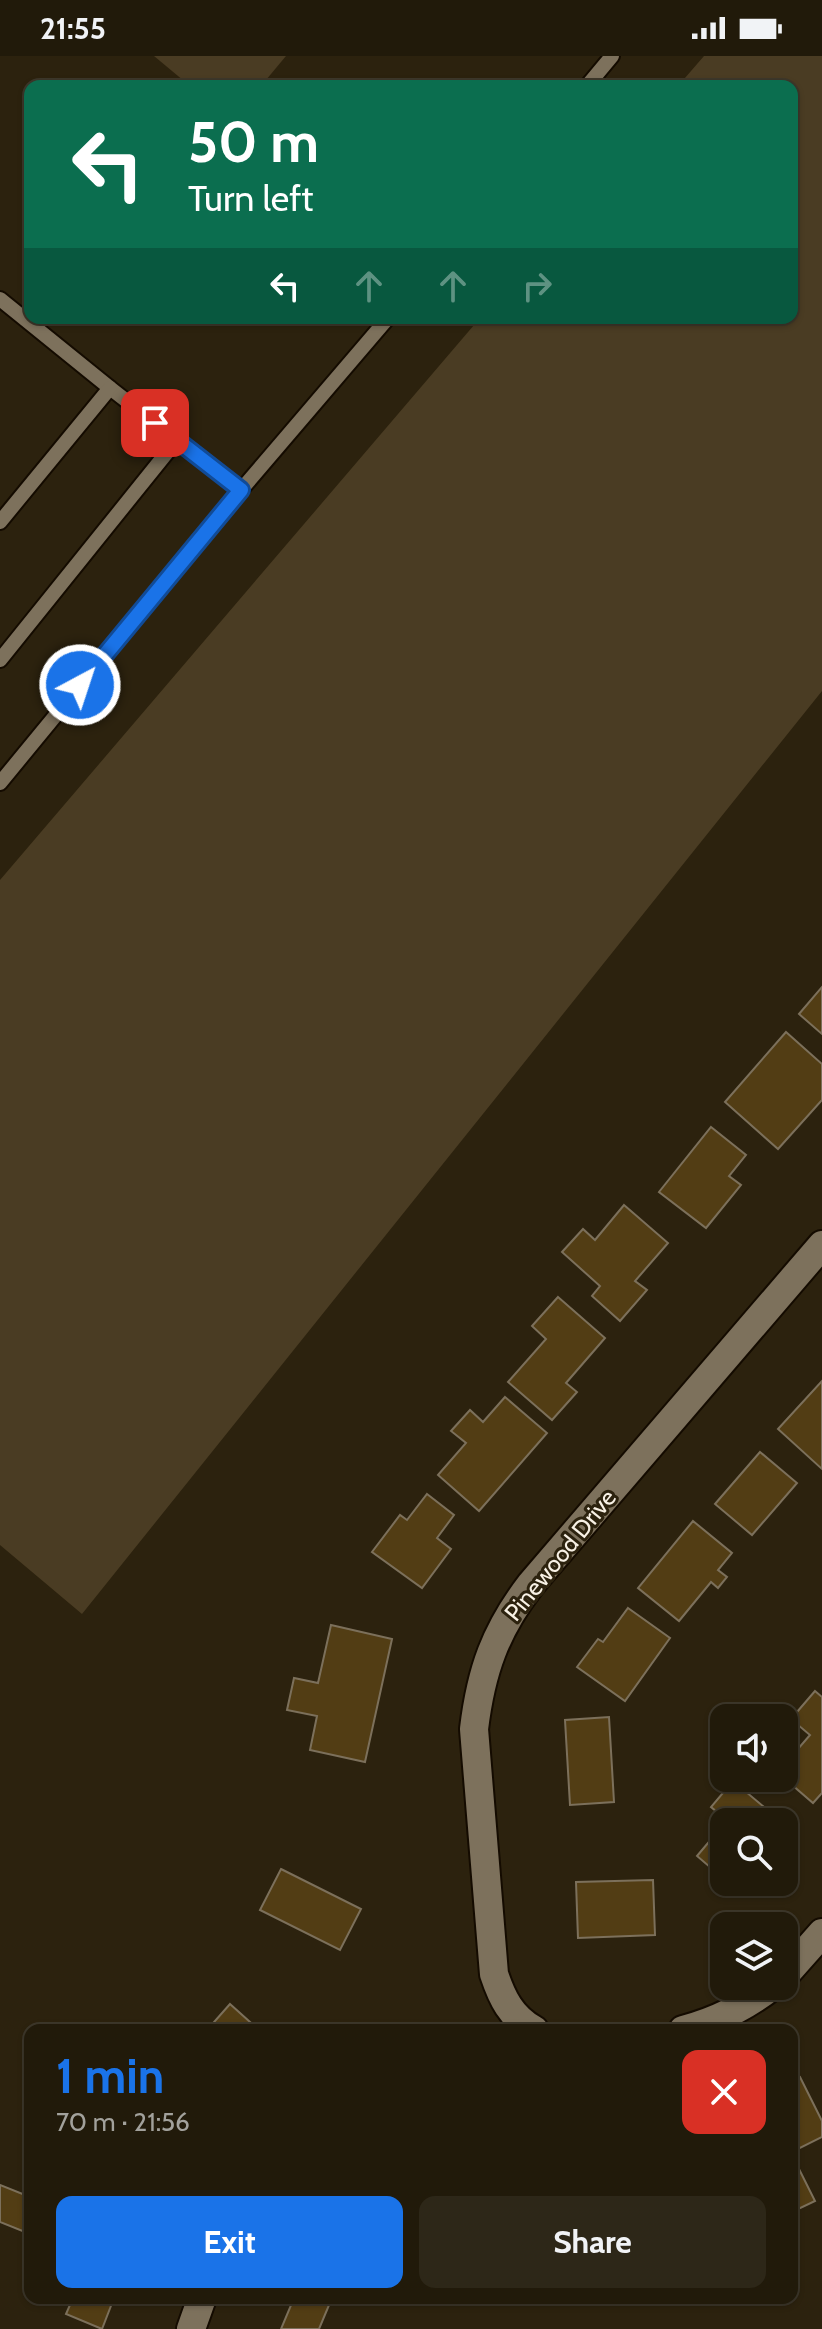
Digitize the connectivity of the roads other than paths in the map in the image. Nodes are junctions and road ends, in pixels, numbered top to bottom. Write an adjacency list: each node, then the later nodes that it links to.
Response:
1 (612, 56): 2 (lane)
2 (592, 80)
3 (0, 299): 4 (lane)
4 (24, 318)
5 (31, 324): 7 (lane)
6 (383, 324): 9 (lane)
7 (110, 388): 8 (lane); 10 (lane)
8 (177, 440): 9 (lane); 11 (lane)
9 (241, 490): 12 (lane)
10 (0, 522)
11 (0, 660)
12 (0, 783)
13 (822, 1245): 17 (street, Pinewood Drive)
14 (822, 1933): 15 (street)
15 (798, 1960)
16 (754, 2000): 18 (street)
17 (517, 2024)
18 (701, 2024)
19 (200, 2304): 20 (street)
20 (191, 2329)

